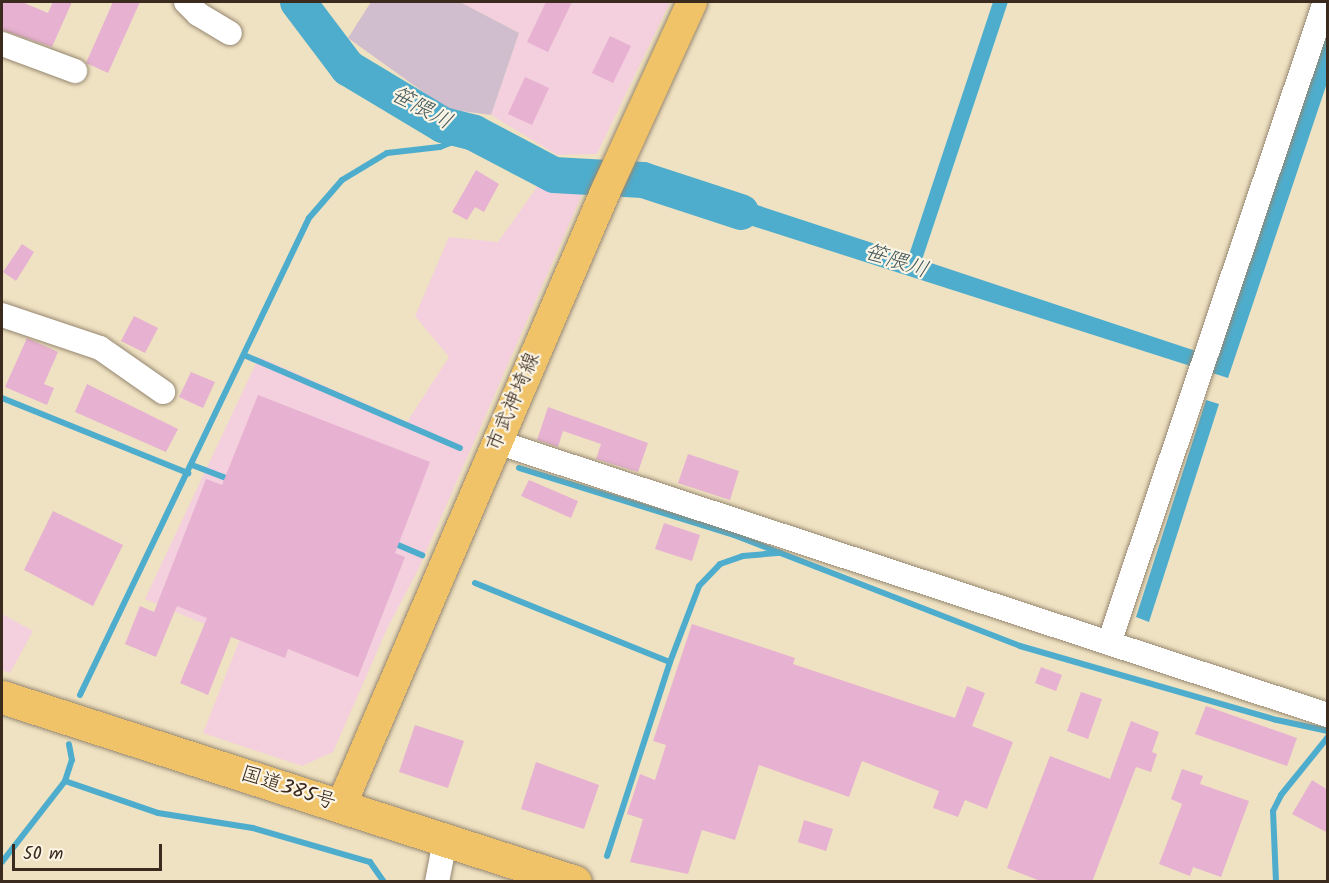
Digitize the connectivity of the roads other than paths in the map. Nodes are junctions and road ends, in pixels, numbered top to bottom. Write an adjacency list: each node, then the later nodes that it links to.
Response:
1 (186, 2): 4 (street)
2 (692, 2): 9 (main road, 市武神埼線)
3 (1325, 2): 10 (street)
4 (230, 33)
5 (2, 44): 6 (street)
6 (75, 71)
7 (2, 315): 8 (street)
8 (164, 392)
9 (497, 442): 10 (street); 13 (main road, 市武神埼線)
10 (1109, 643): 12 (street)
11 (2, 697): 13 (highway, 国道385号)
12 (1328, 715)
13 (341, 806): 14 (highway, 国道385号)
14 (445, 841): 15 (street); 16 (highway, 国道385号)
15 (437, 882)
16 (575, 882)

